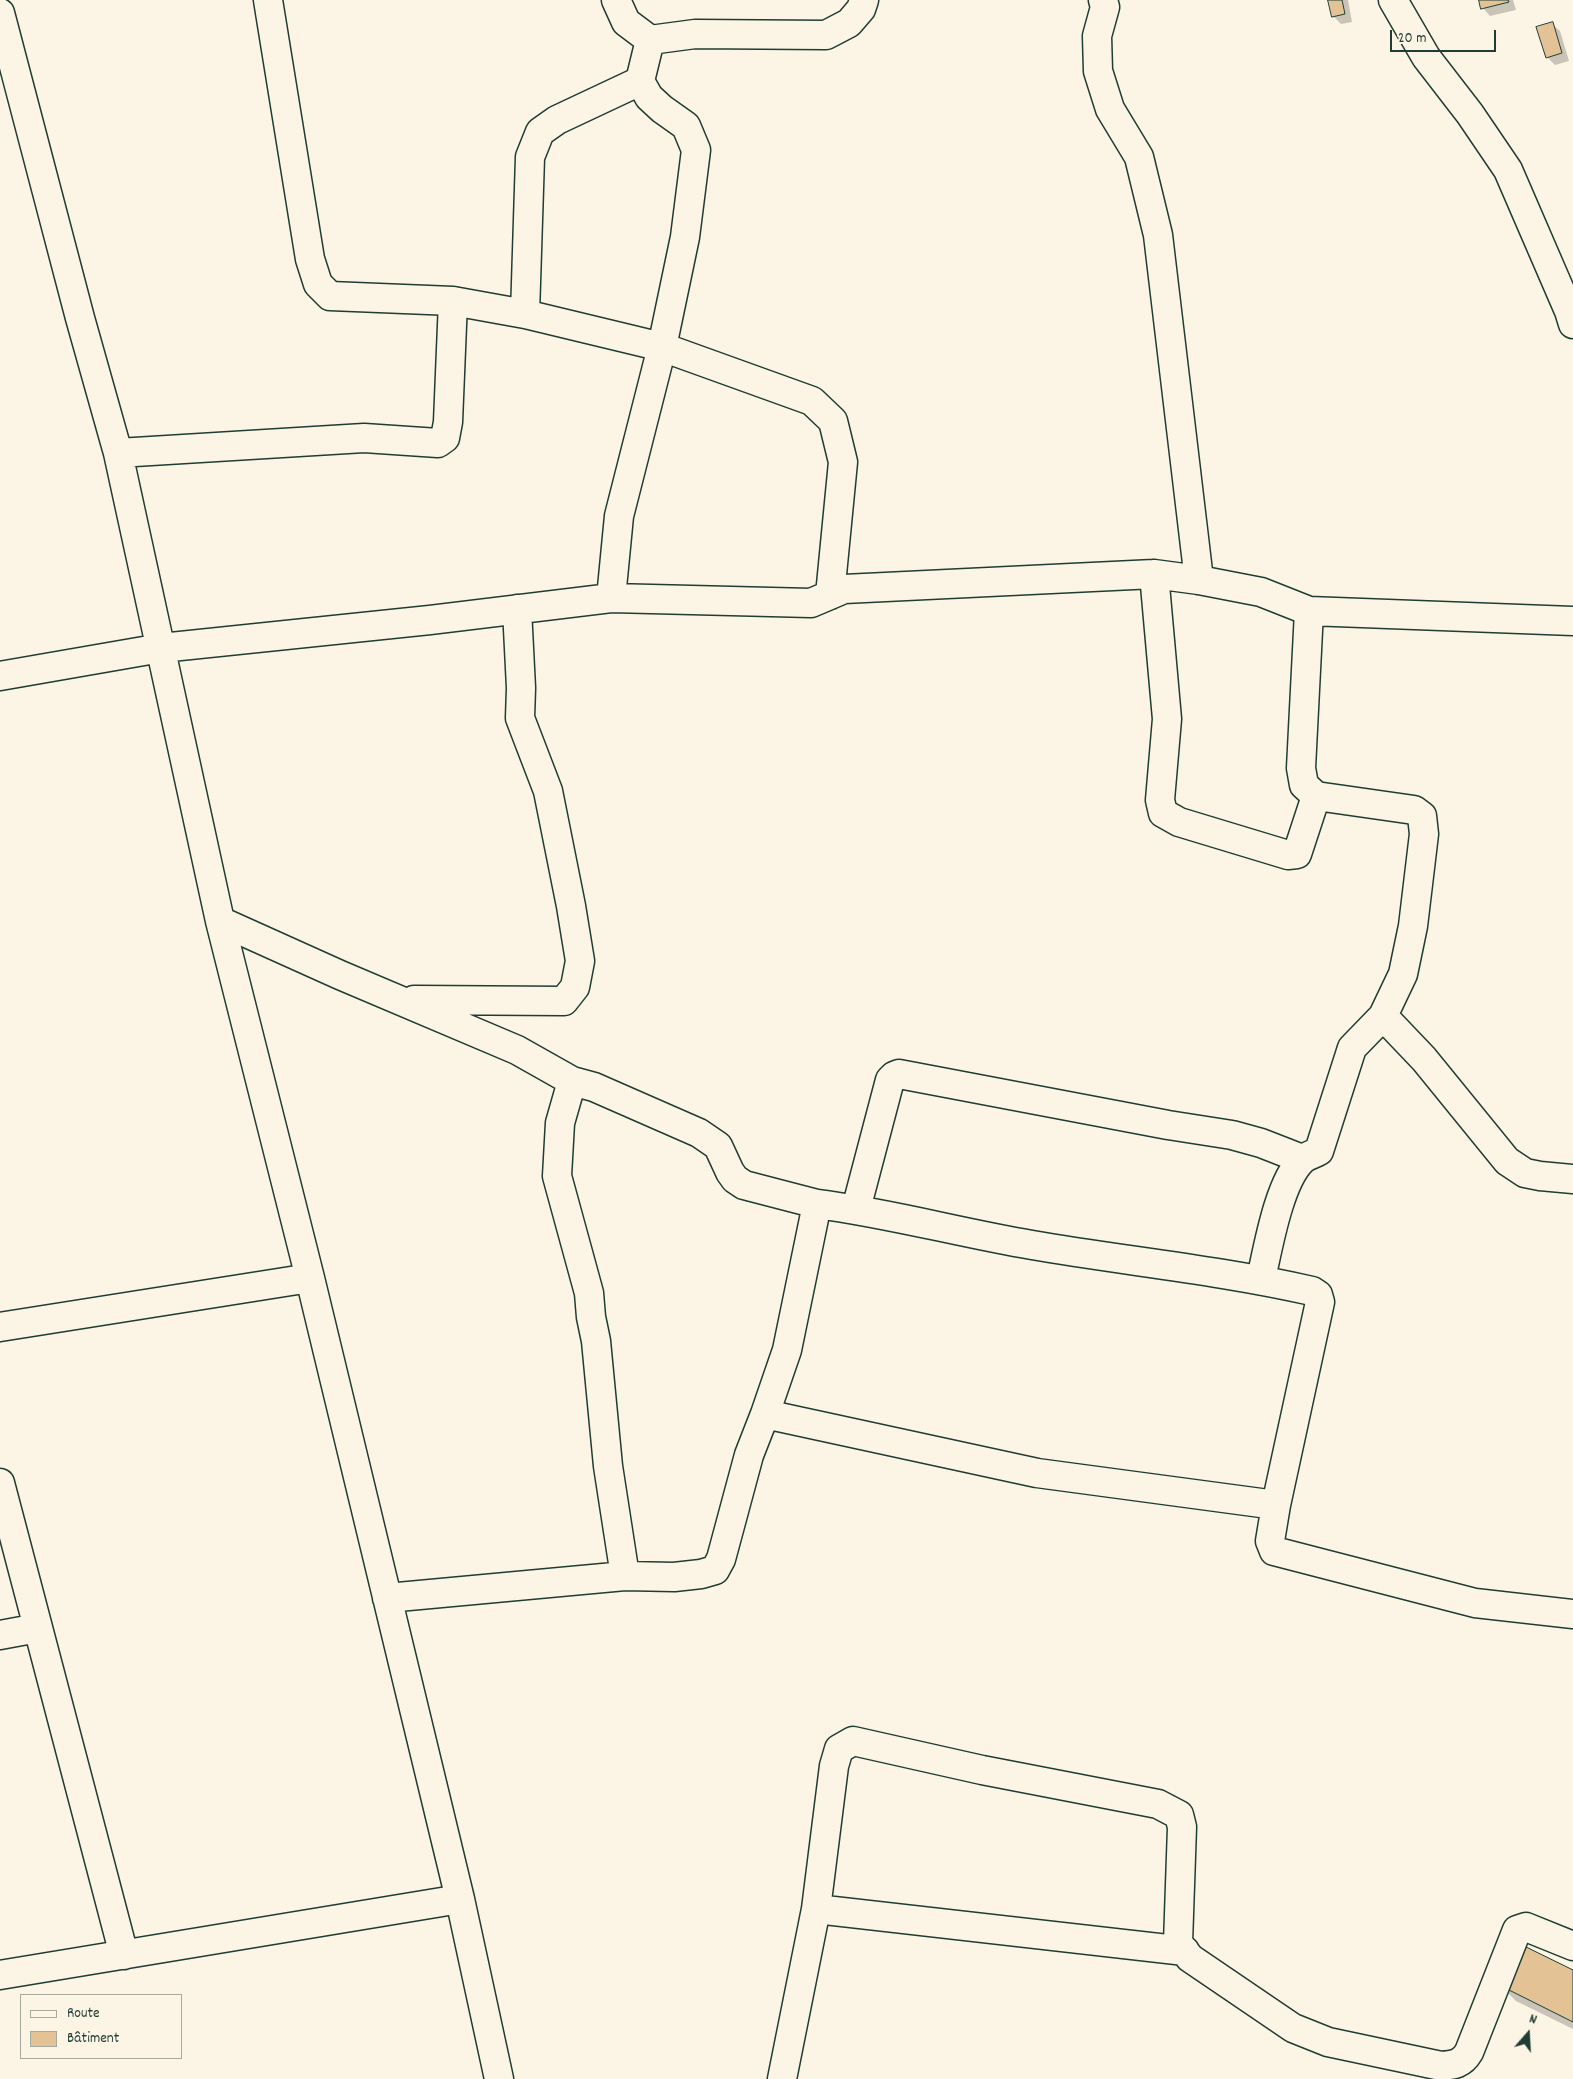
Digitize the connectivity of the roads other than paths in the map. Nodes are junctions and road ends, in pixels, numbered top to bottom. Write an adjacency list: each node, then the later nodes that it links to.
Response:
1 (268, 0): 9 (street)
2 (616, 0): 7 (street)
3 (864, 0): 7 (street)
4 (1102, 0): 15 (street)
5 (1393, 0): 11 (street)
6 (0, 13): 13 (street)
7 (650, 40): 8 (street)
8 (640, 82): 10 (street); 12 (street)
9 (453, 302): 10 (street); 13 (street)
10 (524, 314): 12 (street)
11 (1572, 315)
12 (662, 347): 16 (street); 17 (street)
13 (118, 453): 21 (street)
14 (1154, 574): 15 (street); 16 (street); 23 (street)
15 (1199, 580): 19 (street)
16 (830, 595): 17 (street)
17 (611, 598): 18 (street)
18 (517, 609): 21 (street); 25 (street)
19 (1309, 611): 20 (street); 23 (street)
20 (1573, 621)
21 (161, 648): 22 (street); 24 (street)
22 (0, 676)
23 (1316, 796): 26 (street)
24 (220, 921): 25 (street); 32 (street)
25 (401, 1000): 27 (street)
26 (1383, 1016): 28 (street); 29 (street)
27 (572, 1080): 30 (street); 38 (street)
28 (1302, 1159): 31 (street); 33 (street)
29 (1573, 1178)
30 (816, 1204): 31 (street); 35 (street)
31 (856, 1209): 33 (street)
32 (310, 1278): 34 (street); 39 (street)
33 (1261, 1280): 37 (street)
34 (0, 1327)
35 (765, 1414): 37 (street); 38 (street)
36 (0, 1483): 41 (street)
37 (1276, 1505): 40 (street)
38 (626, 1576): 39 (street)
39 (387, 1598): 43 (street)
40 (1573, 1614)
41 (38, 1628): 42 (street); 47 (street)
42 (0, 1635)
43 (460, 1899): 47 (street); 49 (street)
44 (816, 1908): 46 (street); 46 (street); 50 (street)
45 (1573, 1946): 46 (street)
46 (1185, 1952)
47 (124, 1955): 48 (street)
48 (0, 1975)
49 (499, 2079)
50 (782, 2079)

